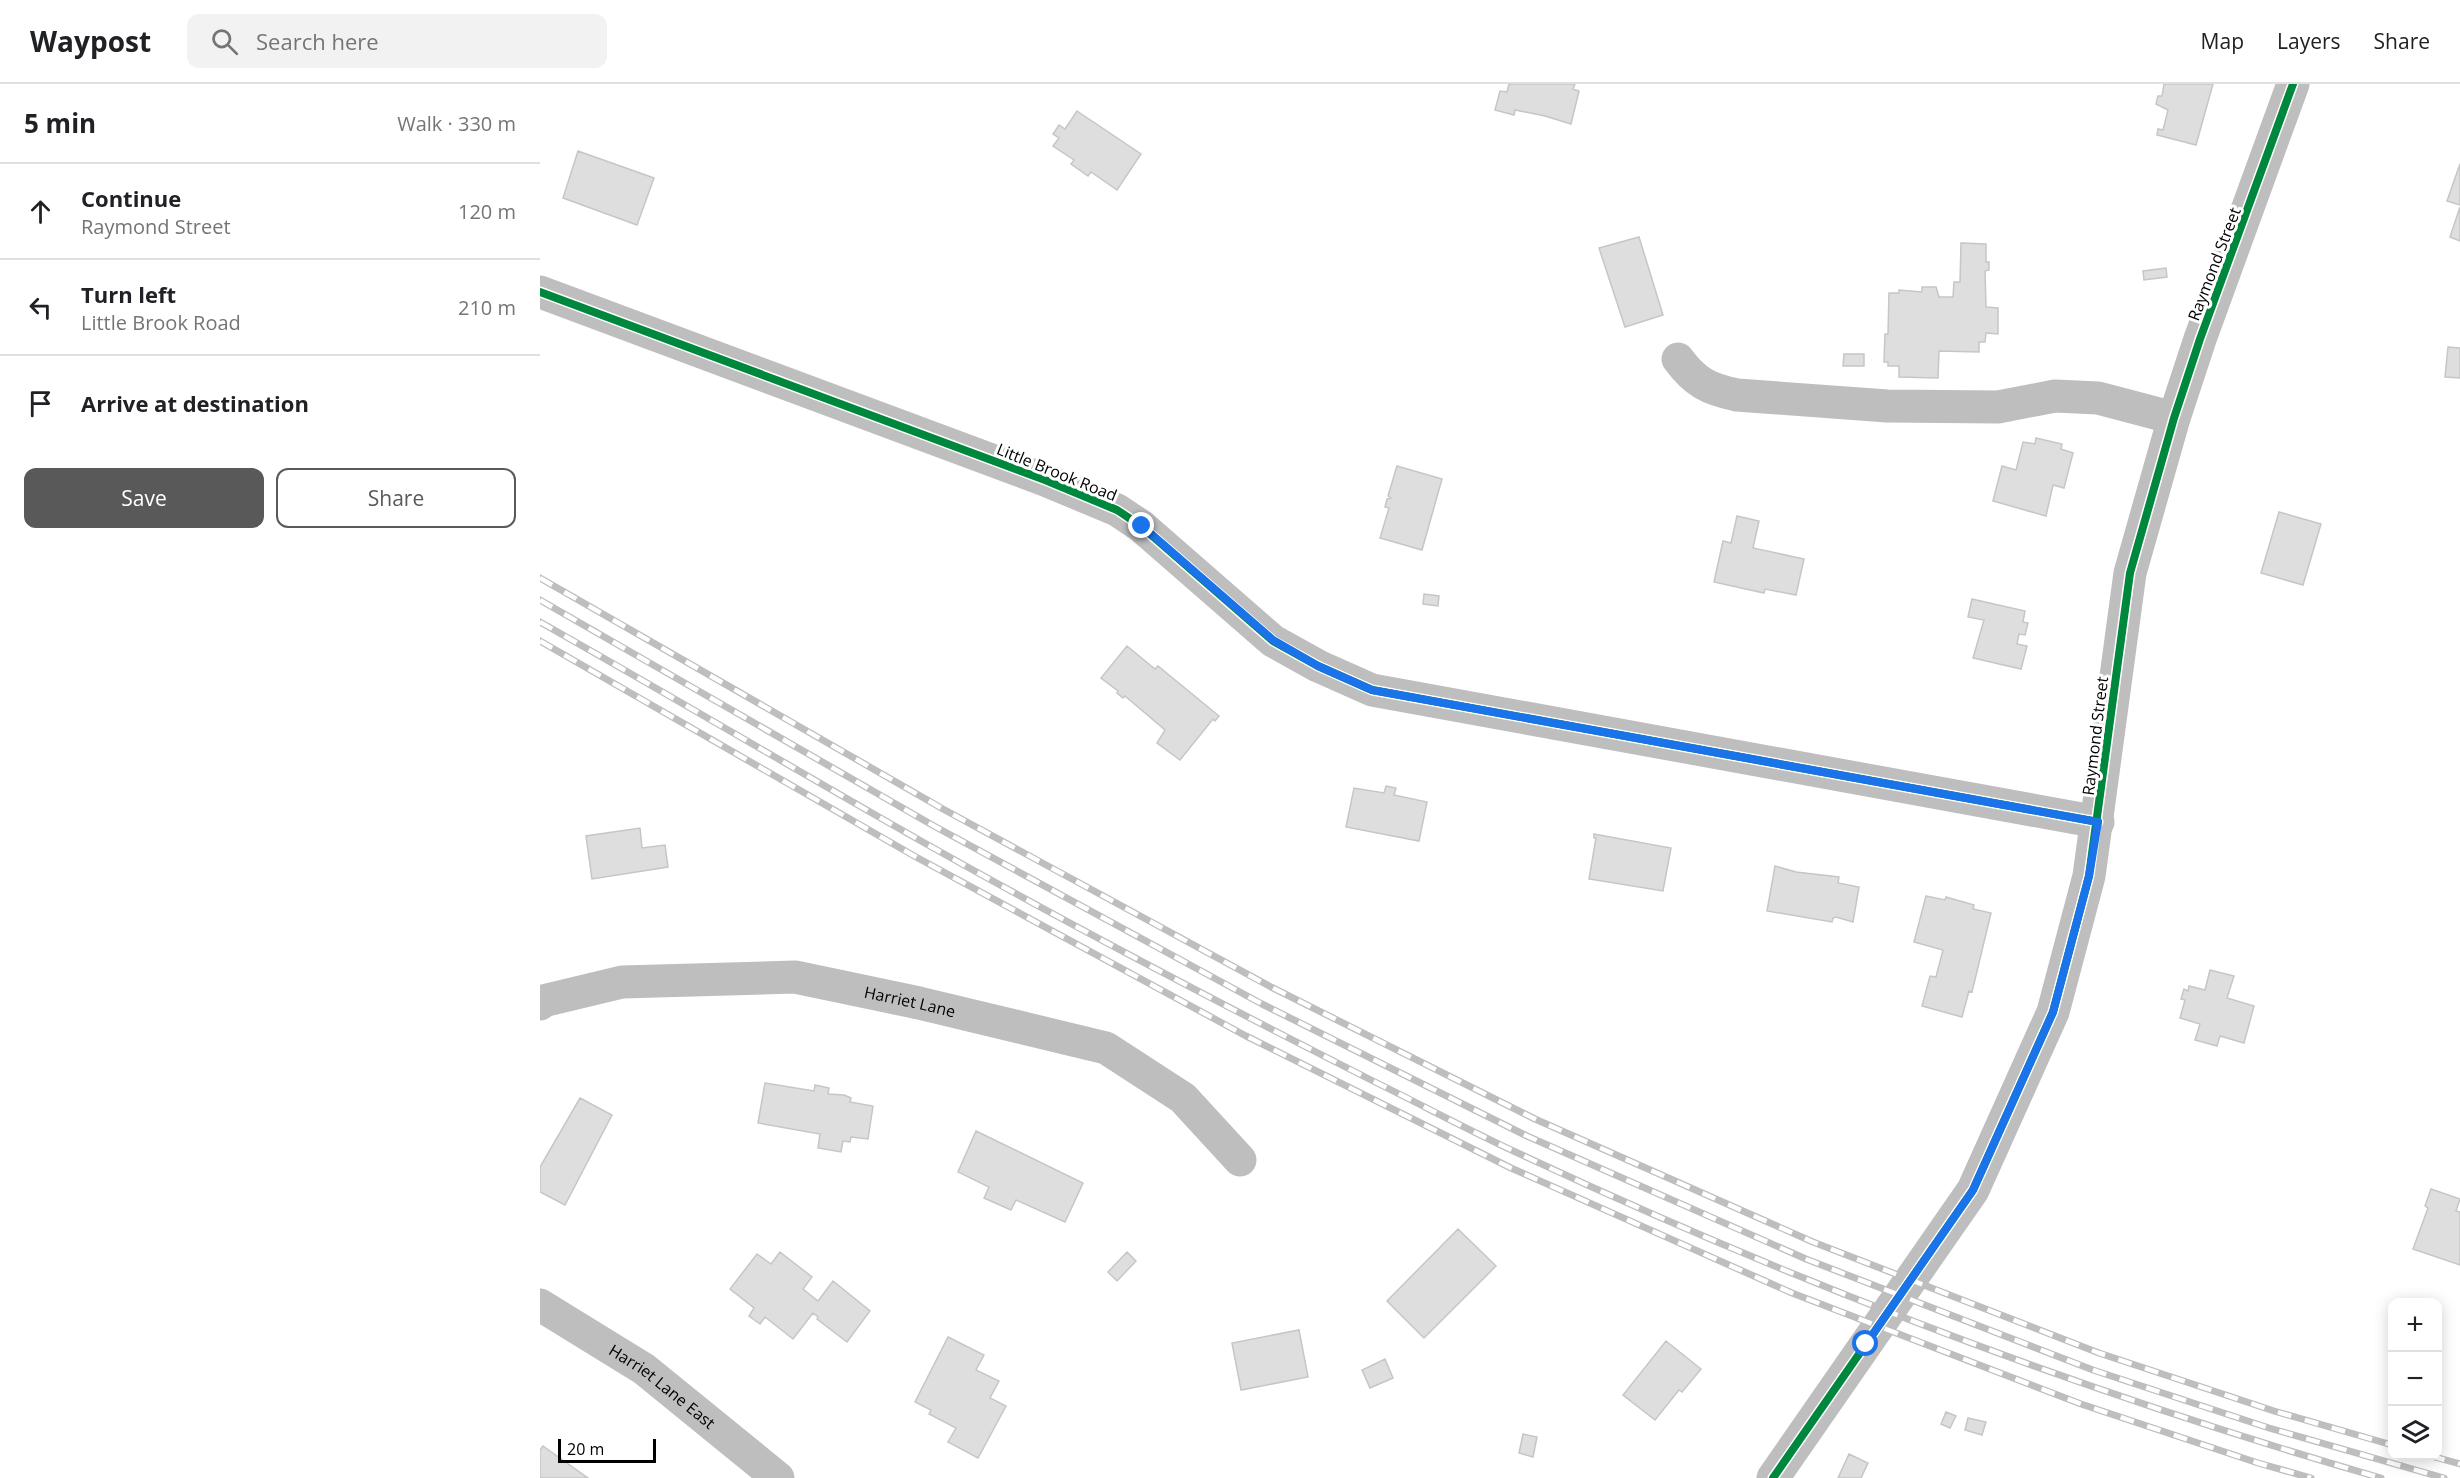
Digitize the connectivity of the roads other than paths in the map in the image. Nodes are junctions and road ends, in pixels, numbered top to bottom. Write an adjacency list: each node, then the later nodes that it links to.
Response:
1 (2293, 84): 4 (street, Raymond Street)
2 (540, 292): 5 (street, Little Brook Road)
3 (1678, 359): 4 (street)
4 (2174, 418): 5 (street, Raymond Street)
5 (2098, 822): 10 (street, Raymond Street)
6 (540, 1004): 7 (street, Harriet Lane)
7 (1240, 1160)
8 (540, 1305): 9 (street, Harriet Lane East)
9 (778, 1478)
10 (1773, 1478)

